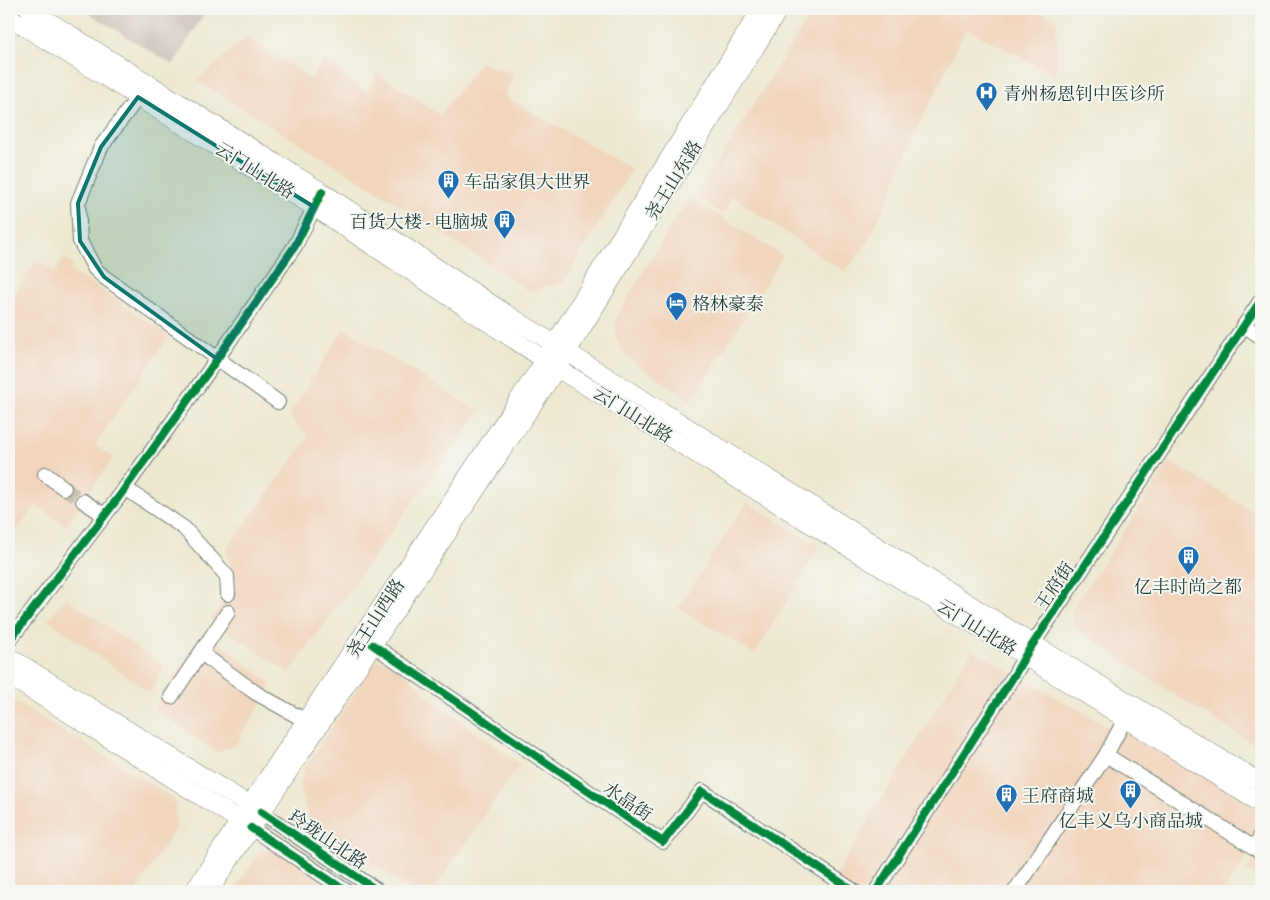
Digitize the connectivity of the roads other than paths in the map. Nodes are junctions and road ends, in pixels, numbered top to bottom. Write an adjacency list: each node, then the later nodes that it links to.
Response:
1 (29, 9): 6 (main road, 云门山北路)
2 (761, 9): 10 (main road, 尧王山东路)
3 (780, 9): 10 (main road, 尧王山东路)
4 (9, 18): 5 (main road, 云门山北路)
5 (138, 98): 6 (main road, 云门山北路); 11 (street)
6 (318, 199): 10 (main road, 云门山北路); 11 (street); 12 (main road, 云门山北路)
7 (1261, 300): 8 (street, 王府街)
8 (1245, 326): 9 (street); 23 (street, 王府街)
9 (1261, 337)
10 (561, 348): 12 (main road, 尧王山西路); 23 (main road, 云门山北路)
11 (217, 359): 13 (street); 16 (street)
12 (551, 364): 22 (main road, 尧王山西路); 23 (main road, 云门山北路); 29 (main road, 尧王山西路)
13 (278, 402)
14 (44, 474): 15 (street)
15 (64, 488)
16 (125, 488): 18 (street); 19 (street)
17 (83, 501): 18 (street)
18 (104, 515): 21 (street)
19 (228, 594)
20 (228, 612): 24 (street)
21 (9, 641)
22 (373, 645): 33 (main road, 尧王山西路); 40 (street, 水晶街)
23 (1029, 650): 28 (main road, 云门山北路); 31 (main road, 云门山北路); 41 (street, 王府街)
24 (201, 653): 27 (street); 29 (street)
25 (9, 657): 33 (main road, 玲珑山北路)
26 (9, 676): 34 (main road, 玲珑山北路)
27 (171, 697)
28 (1125, 719): 30 (street); 32 (main road, 云门山北路)
29 (306, 721): 33 (main road, 尧王山西路)
30 (1106, 754): 35 (street); 42 (street)
31 (1261, 783)
32 (1261, 804)
33 (255, 808): 34 (main road, 尧王山西路); 39 (street, 玲珑山北路)
34 (246, 824): 36 (main road, 尧王山西路); 37 (main road, 尧王山西路); 38 (street, 玲珑山北路)
35 (1259, 845)
36 (194, 891)
37 (209, 891)
38 (346, 891)
39 (378, 891)
40 (854, 891)
41 (876, 891)
42 (1015, 891)

